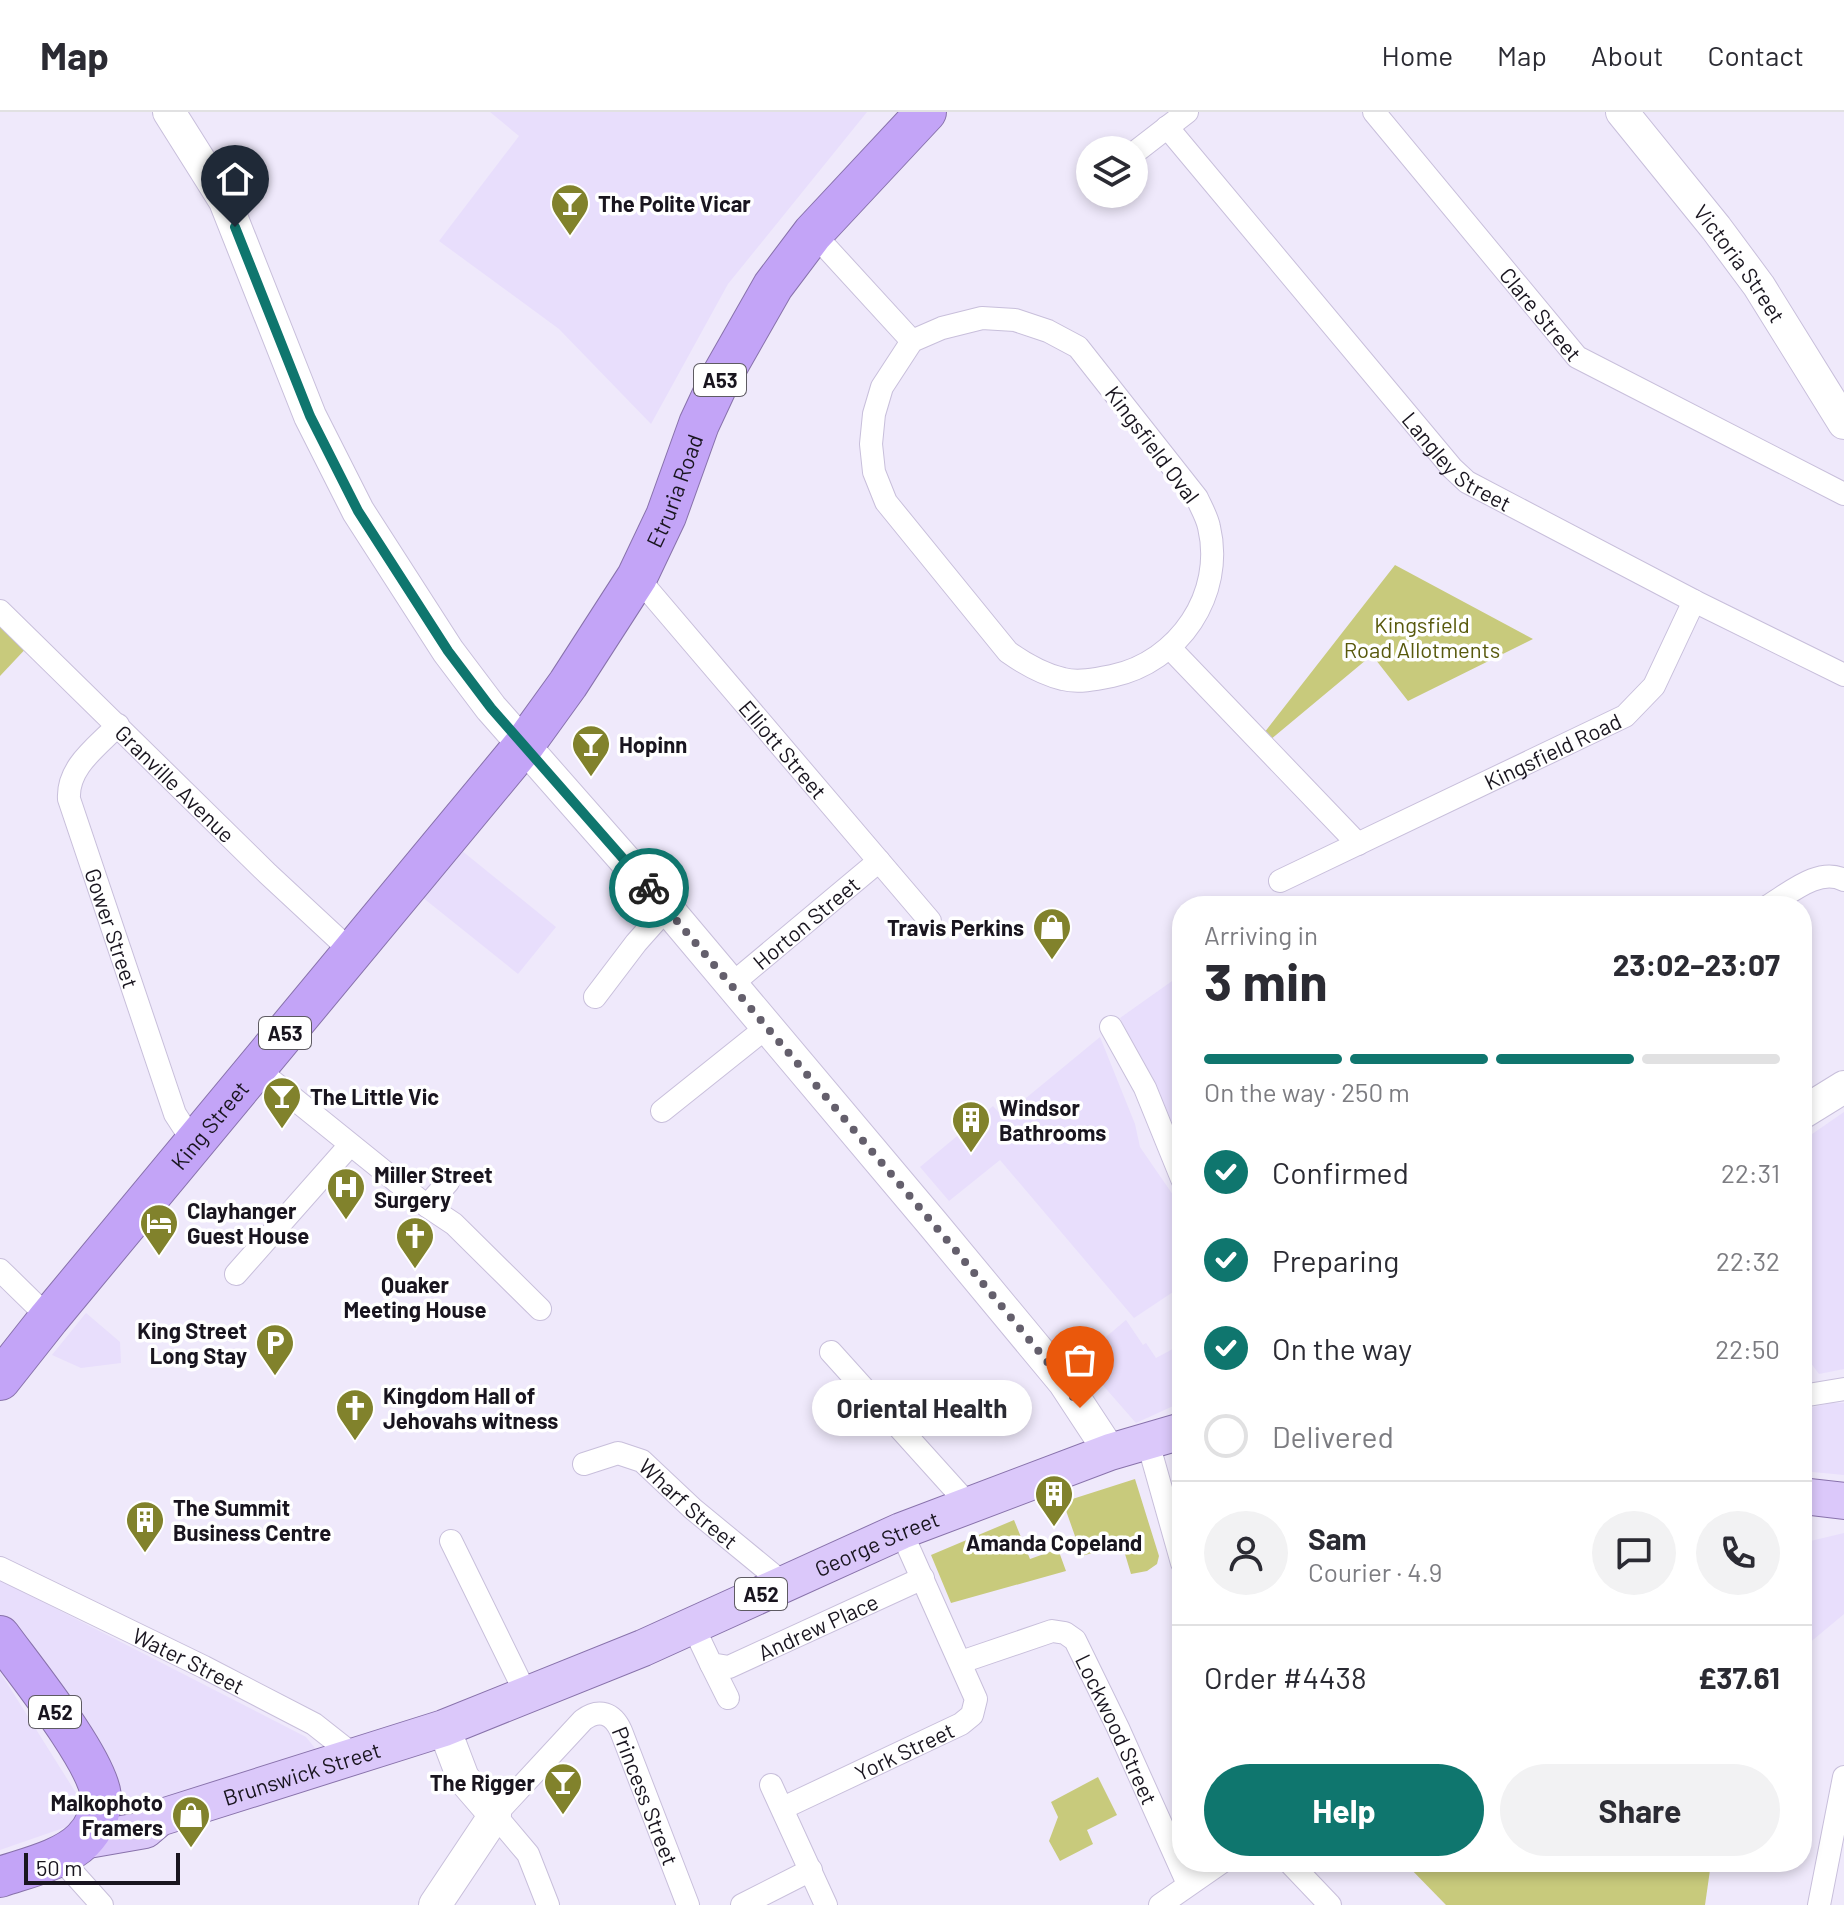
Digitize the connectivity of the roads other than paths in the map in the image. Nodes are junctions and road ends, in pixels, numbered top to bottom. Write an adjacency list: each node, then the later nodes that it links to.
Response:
1 (169, 112): 19 (street)
2 (926, 112): 8 (highway, Etruria Road / A53)
3 (1187, 112): 6 (street)
4 (1374, 112): 11 (street, Clare Street)
5 (1622, 112): 10 (street, Victoria Street)
6 (1167, 127): 7 (street); 13 (street, Langley Street)
7 (1148, 142)
8 (813, 233): 9 (street); 12 (highway, Etruria Road / A53)
9 (912, 341): 15 (street, Kingsfield Oval); 15 (street, Kingsfield Oval)
10 (1844, 423)
11 (1844, 494)
12 (637, 577): 17 (highway, Etruria Road / A53); 21 (street, Elliott Street)
13 (1694, 601): 16 (street, Langley Street); 20 (street, Kingsfield Road)
14 (0, 611): 18 (street, Granville Avenue)
15 (1170, 648): 20 (street)
16 (1844, 675)
17 (568, 684): 19 (highway, King Street / A53)
18 (118, 725): 27 (street, Granville Avenue); 36 (street, Gower Street)
19 (524, 745): 25 (street); 27 (highway, King Street / A53)
20 (1358, 844): 23 (street, Kingsfield Road)
21 (879, 861): 26 (street, Elliott Street); 28 (street, Horton Street)
22 (1844, 880): 24 (street)
23 (1280, 881)
24 (1786, 896)
25 (667, 908): 28 (street); 29 (street)
26 (930, 921)
27 (352, 952): 32 (highway, King Street / A53)
28 (732, 984): 30 (street)
29 (595, 997)
30 (767, 1027): 35 (street); 51 (street)
31 (1111, 1027): 38 (street)
32 (256, 1068): 36 (highway, King Street / A53); 37 (street)
33 (1844, 1087): 34 (street)
34 (1812, 1107)
35 (662, 1111)
36 (196, 1140): 44 (highway, King Street / A53)
37 (350, 1145): 40 (street); 42 (street)
38 (1172, 1154)
39 (448, 1182): 40 (street)
40 (427, 1206): 43 (street)
41 (0, 1270): 44 (street)
42 (236, 1274)
43 (540, 1309)
44 (49, 1318): 46 (highway, King Street / A53)
45 (831, 1352): 55 (street)
46 (0, 1380)
47 (1812, 1388): 48 (street)
48 (1844, 1389)
49 (1172, 1433): 50 (main road, George Street / A52)
50 (1147, 1439): 51 (main road, George Street / A52); 56 (street)
51 (1110, 1452): 55 (main road, George Street / A52)
52 (584, 1464): 61 (street, Wharf Street)
53 (1812, 1497): 54 (main road)
54 (1844, 1501)
55 (968, 1504): 57 (main road, George Street / A52)
56 (1172, 1528)
57 (901, 1531): 60 (street, York Street); 61 (main road, George Street / A52)
58 (451, 1541): 67 (street)
59 (6, 1571): 62 (street, Water Street); 70 (street, Water Street)
60 (923, 1578): 65 (street, York Street); 66 (street, Andrew Place)
61 (783, 1583): 63 (main road, George Street / A52)
62 (2, 1594)
63 (693, 1626): 66 (street); 67 (main road, George Street / A52)
64 (0, 1636): 76 (highway, A52)
65 (961, 1662): 73 (street, York Street); 77 (street, Lockwood Street)
66 (711, 1664): 68 (street)
67 (527, 1696): 69 (main road, George Street / A52)
68 (728, 1698)
69 (444, 1728): 70 (main road, Brunswick Street / A52); 74 (street)
70 (363, 1754): 75 (main road, Brunswick Street / A52)
71 (1844, 1777): 92 (street)
72 (771, 1785): 73 (street)
73 (783, 1808): 78 (street)
74 (495, 1815): 85 (street); 86 (street); 87 (street, Princess Street)
75 (159, 1818): 76 (main road); 76 (main road, A52)
76 (84, 1829): 82 (highway, A52); 84 (street)
77 (1172, 1849)
78 (811, 1870): 88 (street); 89 (street)
79 (1182, 1872): 83 (street, Lockwood Street)
80 (1207, 1872): 83 (street)
81 (1299, 1872): 91 (street)
82 (0, 1877)
83 (1188, 1884): 90 (street)
84 (102, 1905)
85 (435, 1905)
86 (548, 1905)
87 (688, 1905)
88 (742, 1905)
89 (826, 1905)
90 (1160, 1905)
91 (1330, 1905)
92 (1819, 1905)

